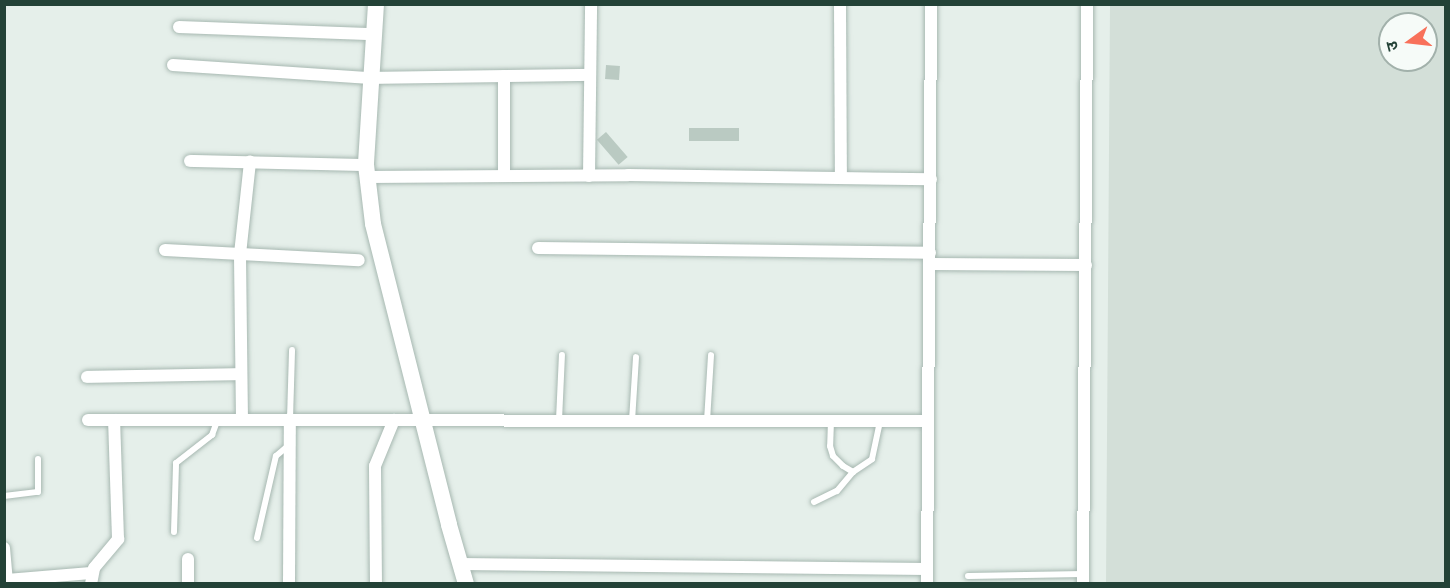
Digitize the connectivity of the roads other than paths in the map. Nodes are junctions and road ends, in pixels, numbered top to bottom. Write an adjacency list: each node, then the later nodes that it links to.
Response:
1 (376, 4): 7 (main road)
2 (591, 4): 9 (street)
3 (840, 4): 17 (street)
4 (931, 4): 18 (street)
5 (1087, 4): 24 (street)
6 (179, 27): 7 (street)
7 (374, 34): 11 (main road)
8 (173, 64): 11 (street)
9 (590, 75): 10 (street); 16 (street)
10 (504, 76): 11 (street); 15 (street)
11 (371, 78): 14 (main road)
12 (190, 161): 13 (street)
13 (250, 162): 14 (street); 21 (street)
14 (366, 171): 15 (street); 37 (main road)
15 (504, 176): 16 (street)
16 (589, 176): 17 (street)
17 (841, 178): 18 (street)
18 (931, 179): 22 (street)
19 (538, 248): 22 (street)
20 (165, 250): 21 (street)
21 (240, 254): 23 (street); 29 (street)
22 (930, 258): 24 (street); 42 (street)
23 (359, 260)
24 (1086, 265): 57 (street)
25 (292, 350): 31 (lane)
26 (562, 355): 38 (lane)
27 (711, 356): 43 (lane)
28 (636, 357): 39 (lane)
29 (241, 374): 30 (street); 35 (street)
30 (87, 377)
31 (290, 419): 35 (street); 36 (street); 44 (street)
32 (88, 420): 33 (street)
33 (114, 420): 34 (street); 56 (street)
34 (217, 420): 35 (street); 49 (lane)
35 (242, 420)
36 (394, 420): 37 (street); 61 (street)
37 (423, 420): 38 (street); 53 (main road)
38 (559, 421): 39 (street)
39 (632, 421): 43 (street)
40 (831, 421): 41 (street); 43 (street); 46 (lane)
41 (880, 421): 42 (street); 46 (lane)
42 (927, 421): 54 (street)
43 (707, 422)
44 (289, 445): 50 (lane); 60 (street)
45 (38, 459): 47 (lane)
46 (853, 472): 48 (lane)
47 (4, 496)
48 (814, 502)
49 (174, 532)
50 (257, 538)
51 (4, 548): 58 (street)
52 (188, 559): 59 (street)
53 (460, 564): 54 (street); 62 (main road)
54 (927, 569): 63 (street)
55 (968, 576): 57 (lane)
56 (91, 578): 58 (street)
57 (1083, 579)
58 (7, 582)
59 (188, 584)
60 (290, 584)
61 (376, 584)
62 (466, 584)
63 (927, 584)

